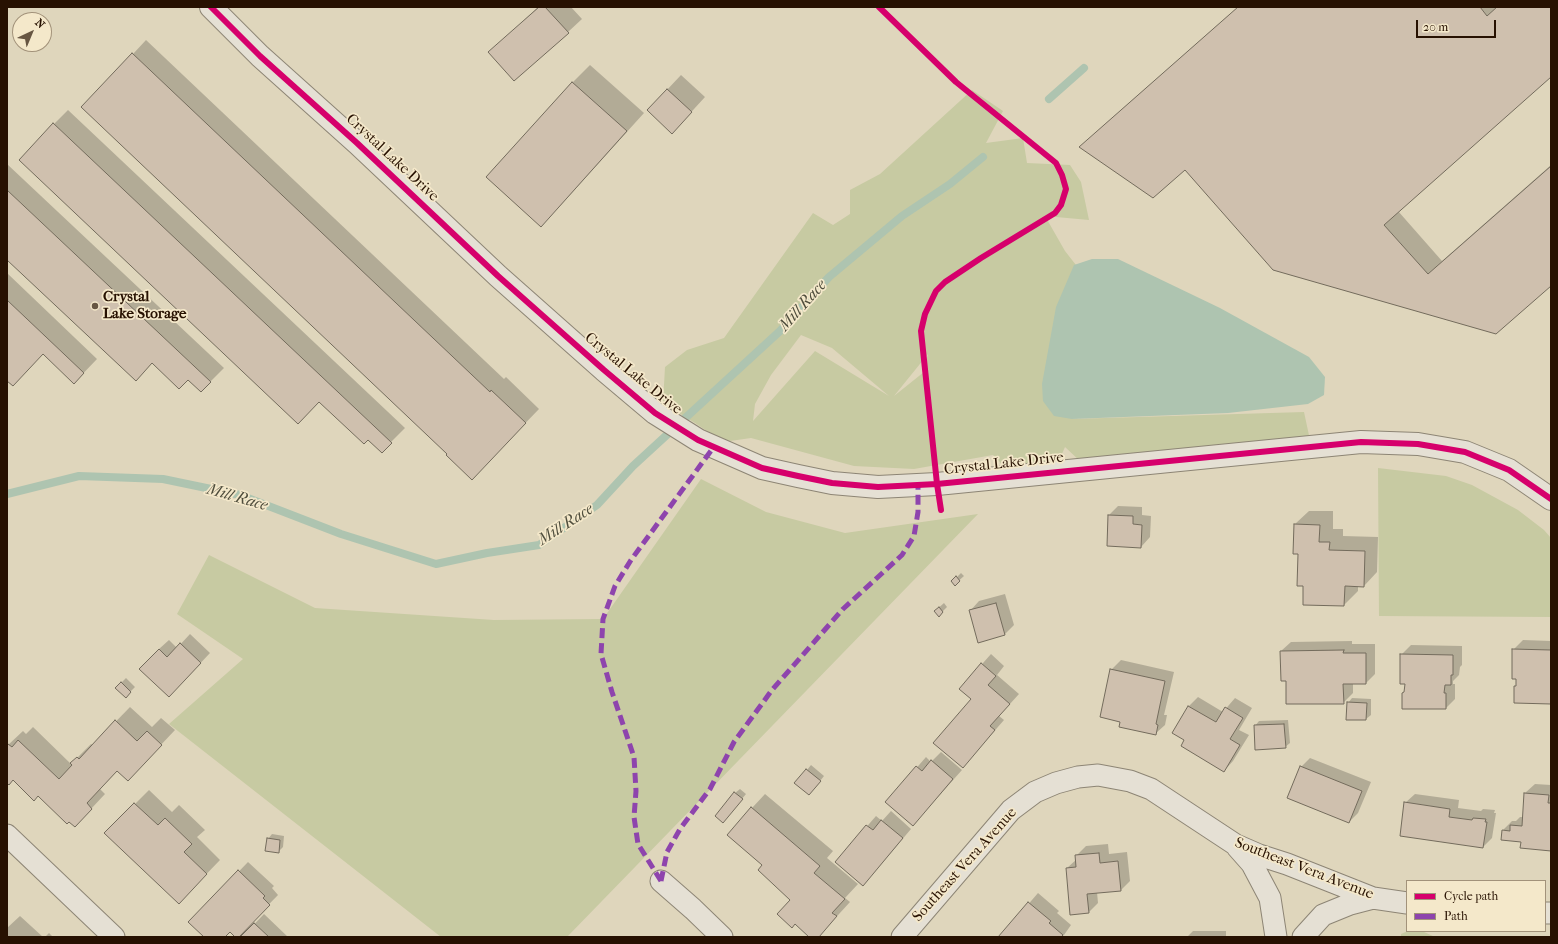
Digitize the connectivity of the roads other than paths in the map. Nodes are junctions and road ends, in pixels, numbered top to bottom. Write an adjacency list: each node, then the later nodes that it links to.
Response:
1 (211, 7): 2 (street, Crystal Lake Drive)
2 (1551, 499)
3 (7, 835): 8 (street)
4 (1236, 845): 6 (street, Southeast Vera Avenue); 10 (street, Southeast Vera Avenue); 11 (street)
5 (661, 881): 9 (street)
6 (1373, 898): 7 (street, Southeast Vera Avenue); 12 (street)
7 (1406, 903)
8 (114, 937)
9 (722, 937)
10 (902, 937)
11 (1276, 937)
12 (1303, 937)

